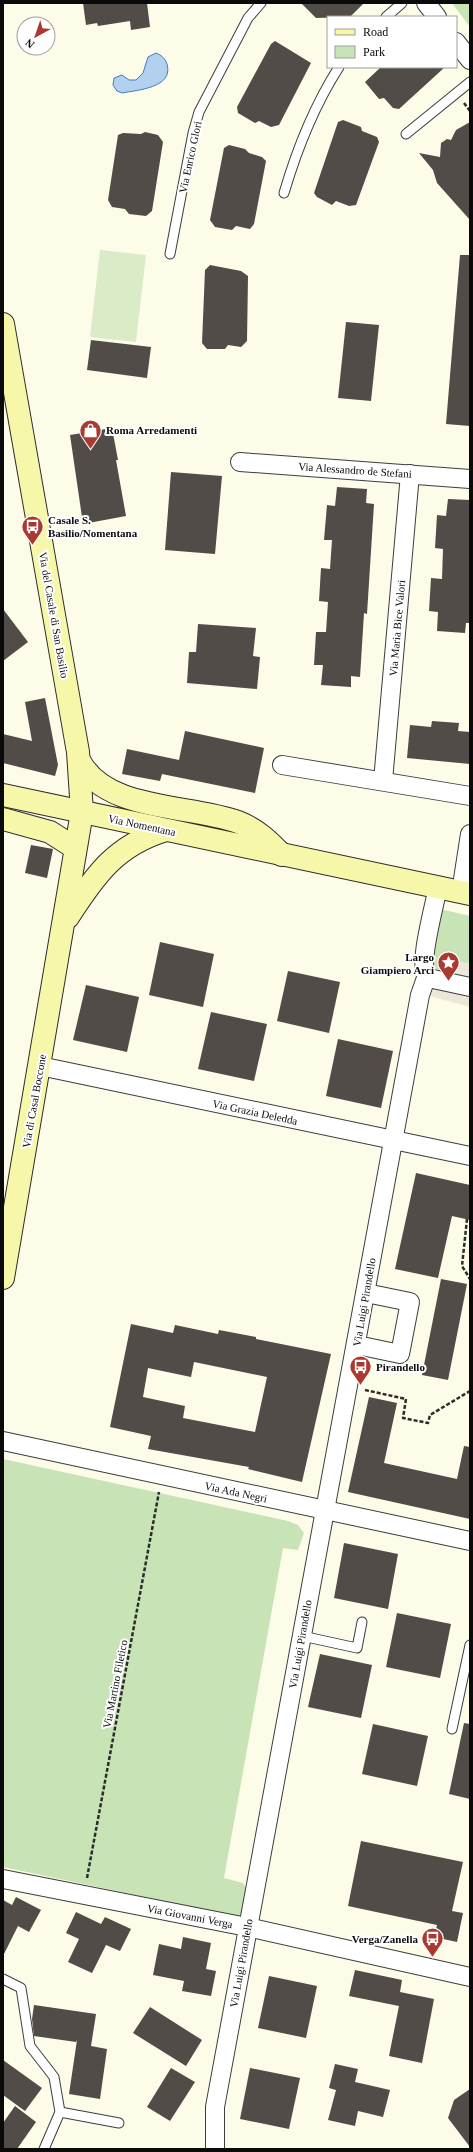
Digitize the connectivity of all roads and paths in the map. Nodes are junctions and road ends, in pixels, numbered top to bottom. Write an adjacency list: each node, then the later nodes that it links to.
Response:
1 (261, 3): 12 (lane, Via Enrico Glori)
2 (402, 3): 4 (lane)
3 (426, 3): 5 (street)
4 (387, 16)
5 (435, 16)
6 (457, 43): 7 (street)
7 (470, 60)
8 (338, 68): 11 (lane)
9 (470, 82): 10 (lane)
10 (406, 134)
11 (284, 193)
12 (170, 254)
13 (3, 324): 17 (street, Via del Casale di San Basilio)
14 (240, 462): 15 (street, Via Alessandro de Stefani)
15 (410, 474): 16 (street, Via Alessandro de Stefani); 19 (street, Via Maria Bice Valori)
16 (470, 479)
17 (79, 760): 22 (street, Via del Casale di San Basilio); 27 (street)
18 (282, 765): 19 (street)
19 (383, 781): 21 (street)
20 (3, 794): 22 (street, Via Nomentana)
21 (470, 796)
22 (82, 812): 24 (street, Via Nomentana); 26 (street, Via di Casal Boccone)
23 (3, 819): 26 (street)
24 (166, 830): 27 (street, Via Nomentana); 30 (street, Via di Casal Boccone)
25 (470, 834): 29 (street)
26 (75, 848): 30 (street, Via di Casal Boccone)
27 (282, 854): 28 (street, Via Nomentana)
28 (438, 887): 29 (street, Via Nomentana); 31 (street, Via Luigi Pirandello)
29 (465, 893)
30 (64, 923): 33 (street, Via di Casal Boccone)
31 (426, 975): 32 (street); 34 (street, Via Luigi Pirandello)
32 (465, 986)
33 (40, 1066): 34 (street, Via Grazia Deledda); 37 (street, Via di Casal Boccone)
34 (393, 1140): 35 (street, Via Grazia Deledda); 39 (street, Via Luigi Pirandello)
35 (470, 1156)
36 (467, 1219): 38 (path)
37 (3, 1278)
38 (470, 1279)
39 (366, 1293): 40 (street, Via Luigi Pirandello); 40 (street)
40 (357, 1345): 41 (street, Via Luigi Pirandello)
41 (349, 1386): 42 (path); 45 (street, Via Luigi Pirandello)
42 (470, 1391)
43 (3, 1441): 44 (street, Via Ada Negri)
44 (162, 1475): 45 (street, Via Ada Negri); 52 (path, Via Martino Filetico)
45 (325, 1511): 46 (street, Via Ada Negri); 48 (street, Via Luigi Pirandello)
46 (470, 1541)
47 (362, 1622): 48 (lane)
48 (302, 1636): 53 (street, Via Luigi Pirandello)
49 (470, 1645): 50 (lane)
50 (452, 1728)
51 (3, 1878): 52 (street, Via Giovanni Verga)
52 (84, 1895): 53 (street, Via Giovanni Verga)
53 (247, 1927): 54 (street, Via Giovanni Verga); 59 (street, Via Luigi Pirandello)
54 (470, 1977)
55 (3, 1979): 56 (lane)
56 (60, 2112): 57 (lane); 58 (lane)
57 (119, 2123)
58 (44, 2149)
59 (214, 2149)

